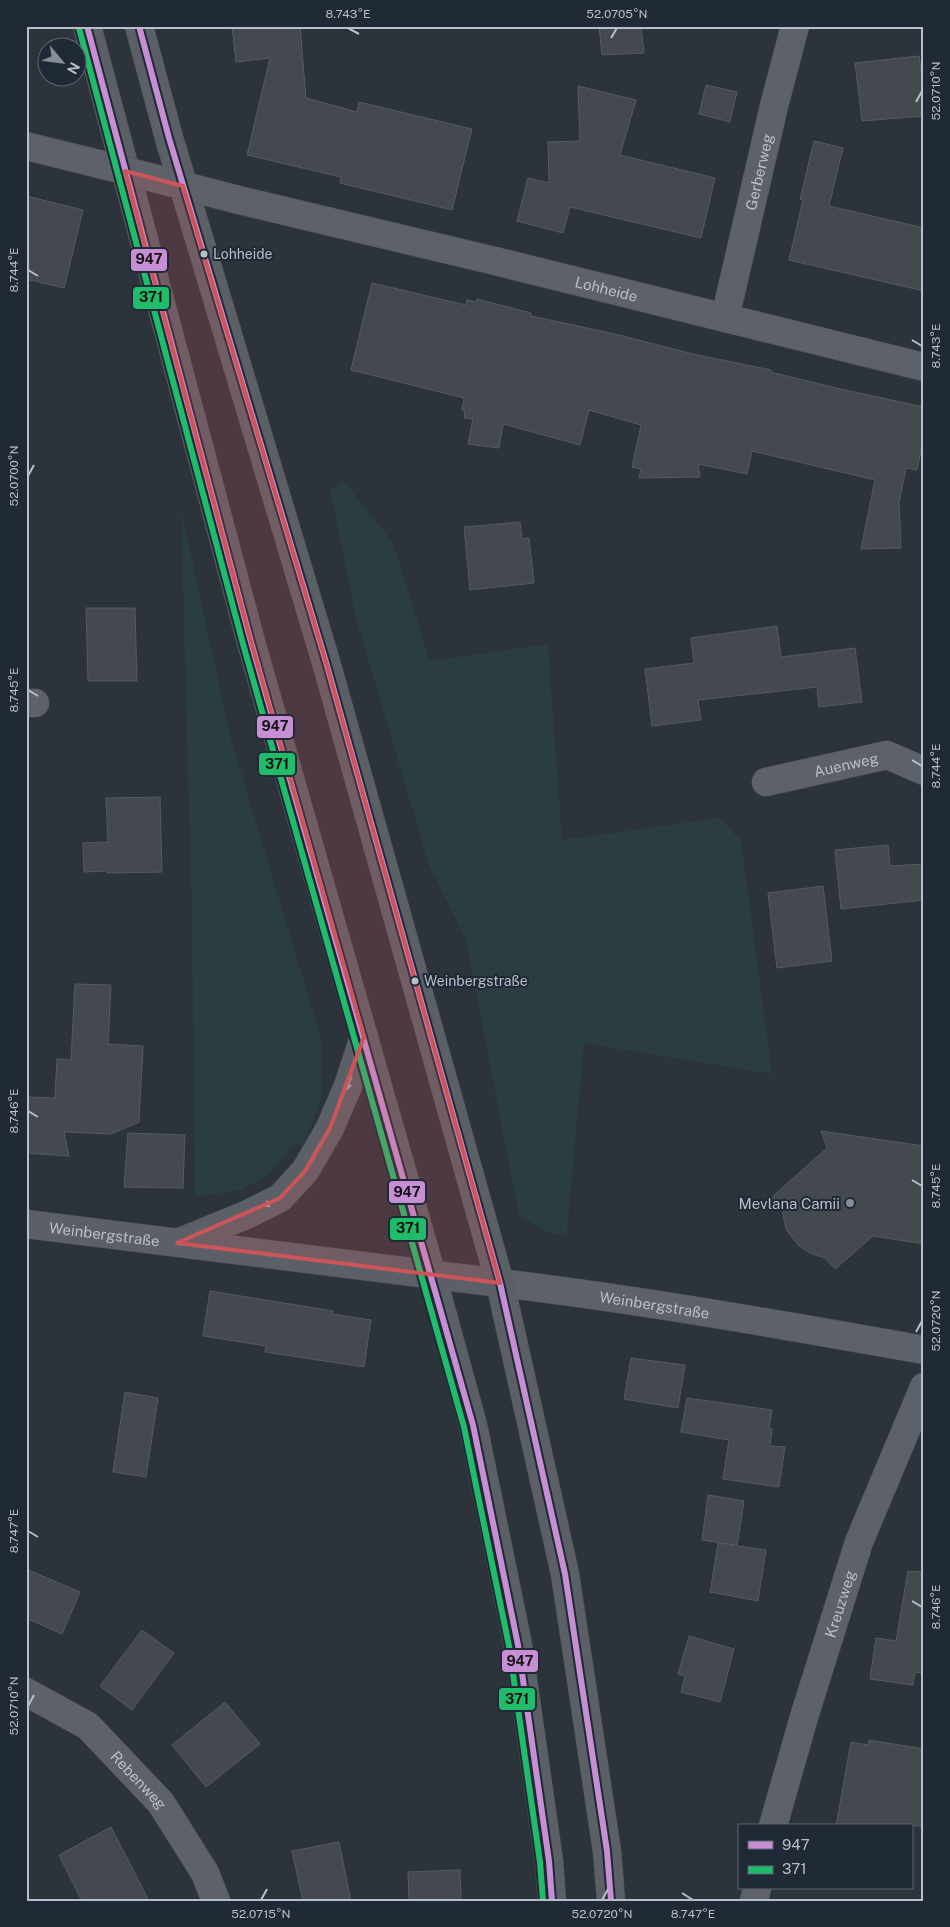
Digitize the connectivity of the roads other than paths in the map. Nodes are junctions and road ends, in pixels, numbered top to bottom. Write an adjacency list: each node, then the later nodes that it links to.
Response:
1 (87, 26): 9 (main road)
2 (139, 26): 13 (main road)
3 (795, 26): 5 (street, Gerberweg)
4 (26, 146): 5 (street, Lohheide, bridge)
5 (725, 318): 6 (street, Lohheide)
6 (924, 367)
7 (924, 771): 8 (street, Auenweg)
8 (766, 782)
9 (364, 1037): 11 (main road, one-way to 11); 12 (main road)
10 (26, 1224): 11 (main road, Weinbergstraße)
11 (177, 1243): 12 (main road, Weinbergstraße)
12 (432, 1276): 13 (main road, Weinbergstraße); 19 (main road)
13 (500, 1283): 14 (street, Weinbergstraße); 20 (main road)
14 (924, 1350)
15 (924, 1387): 17 (street, Kreuzweg)
16 (26, 1692): 18 (street, Rebenweg)
17 (774, 1824)
18 (216, 1901)
19 (552, 1901)
20 (611, 1901)

